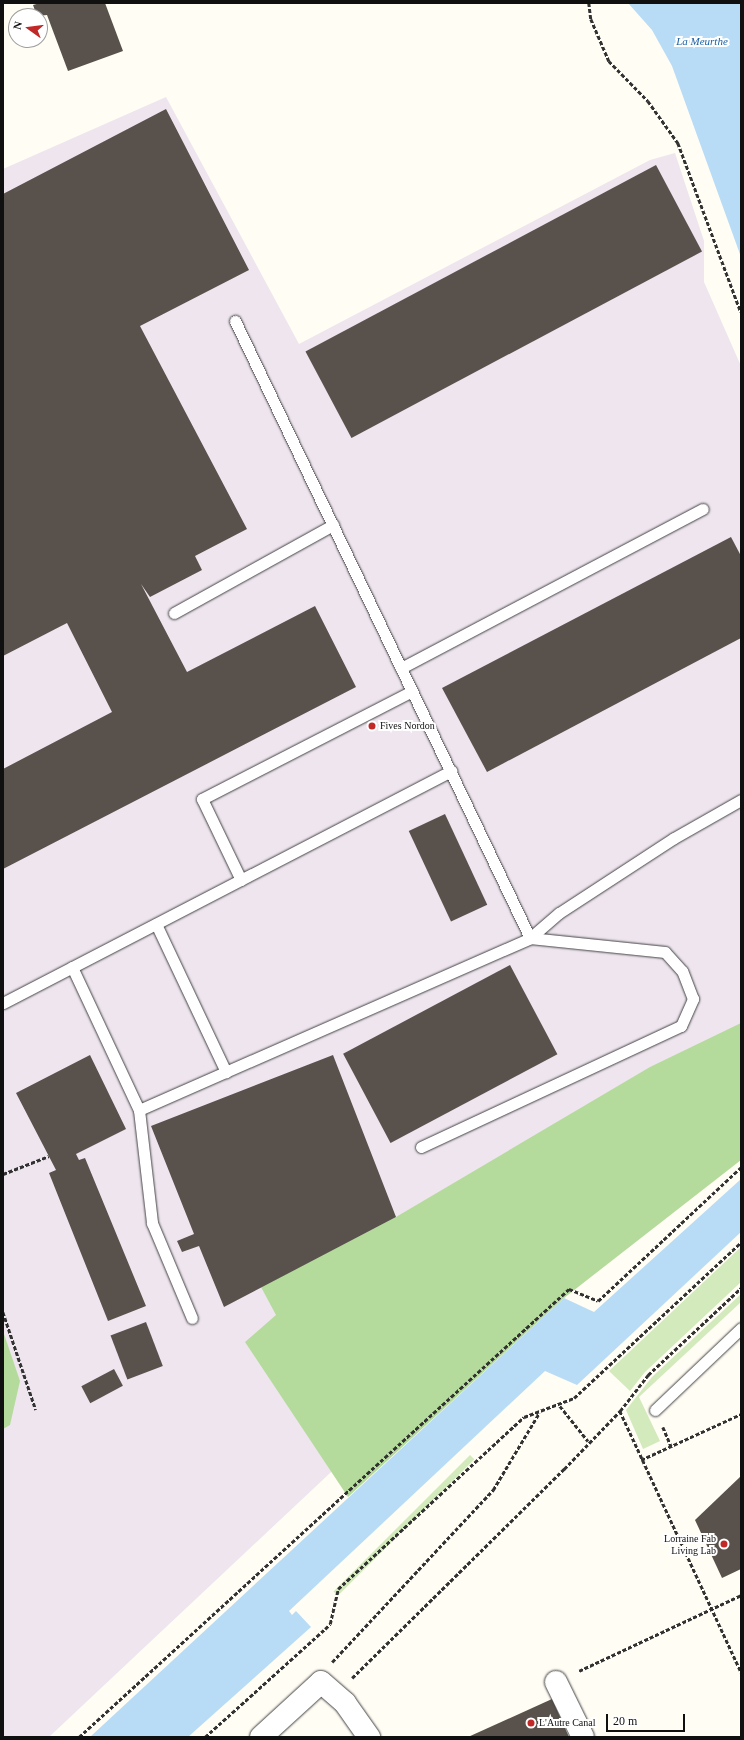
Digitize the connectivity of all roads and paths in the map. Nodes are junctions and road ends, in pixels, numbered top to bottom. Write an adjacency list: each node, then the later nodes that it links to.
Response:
1 (589, 3): 2 (path)
2 (741, 312)
3 (235, 321): 5 (lane)
4 (703, 509): 7 (lane)
5 (333, 525): 6 (lane); 7 (lane)
6 (174, 613)
7 (401, 668): 8 (lane)
8 (412, 691): 9 (lane); 11 (lane)
9 (451, 771): 11 (lane); 13 (lane)
10 (741, 800): 13 (lane)
11 (241, 880): 12 (lane)
12 (156, 924): 14 (lane); 16 (lane)
13 (530, 938): 16 (lane); 18 (lane)
14 (72, 967): 15 (lane); 17 (lane)
15 (3, 1003)
16 (226, 1072): 17 (lane)
17 (139, 1110): 25 (lane)
18 (421, 1147)
19 (49, 1156): 21 (path)
20 (741, 1167): 40 (path)
21 (3, 1174)
22 (741, 1242): 27 (path)
23 (741, 1288): 30 (path)
24 (3, 1312): 28 (path)
25 (192, 1318)
26 (741, 1328): 29 (lane)
27 (560, 1406): 31 (path); 33 (path)
28 (36, 1410)
29 (656, 1410)
30 (620, 1411): 33 (path); 34 (path)
31 (539, 1413): 39 (path); 41 (path)
32 (741, 1414): 34 (path)
33 (588, 1441): 39 (path)
34 (641, 1460): 36 (path)
35 (741, 1595): 36 (path)
36 (711, 1608): 37 (path); 38 (path)
37 (741, 1672)
38 (556, 1682): 44 (street)
39 (328, 1688): 42 (street); 43 (street)
40 (79, 1737)
41 (205, 1737)
42 (261, 1737)
43 (370, 1737)
44 (583, 1737)

